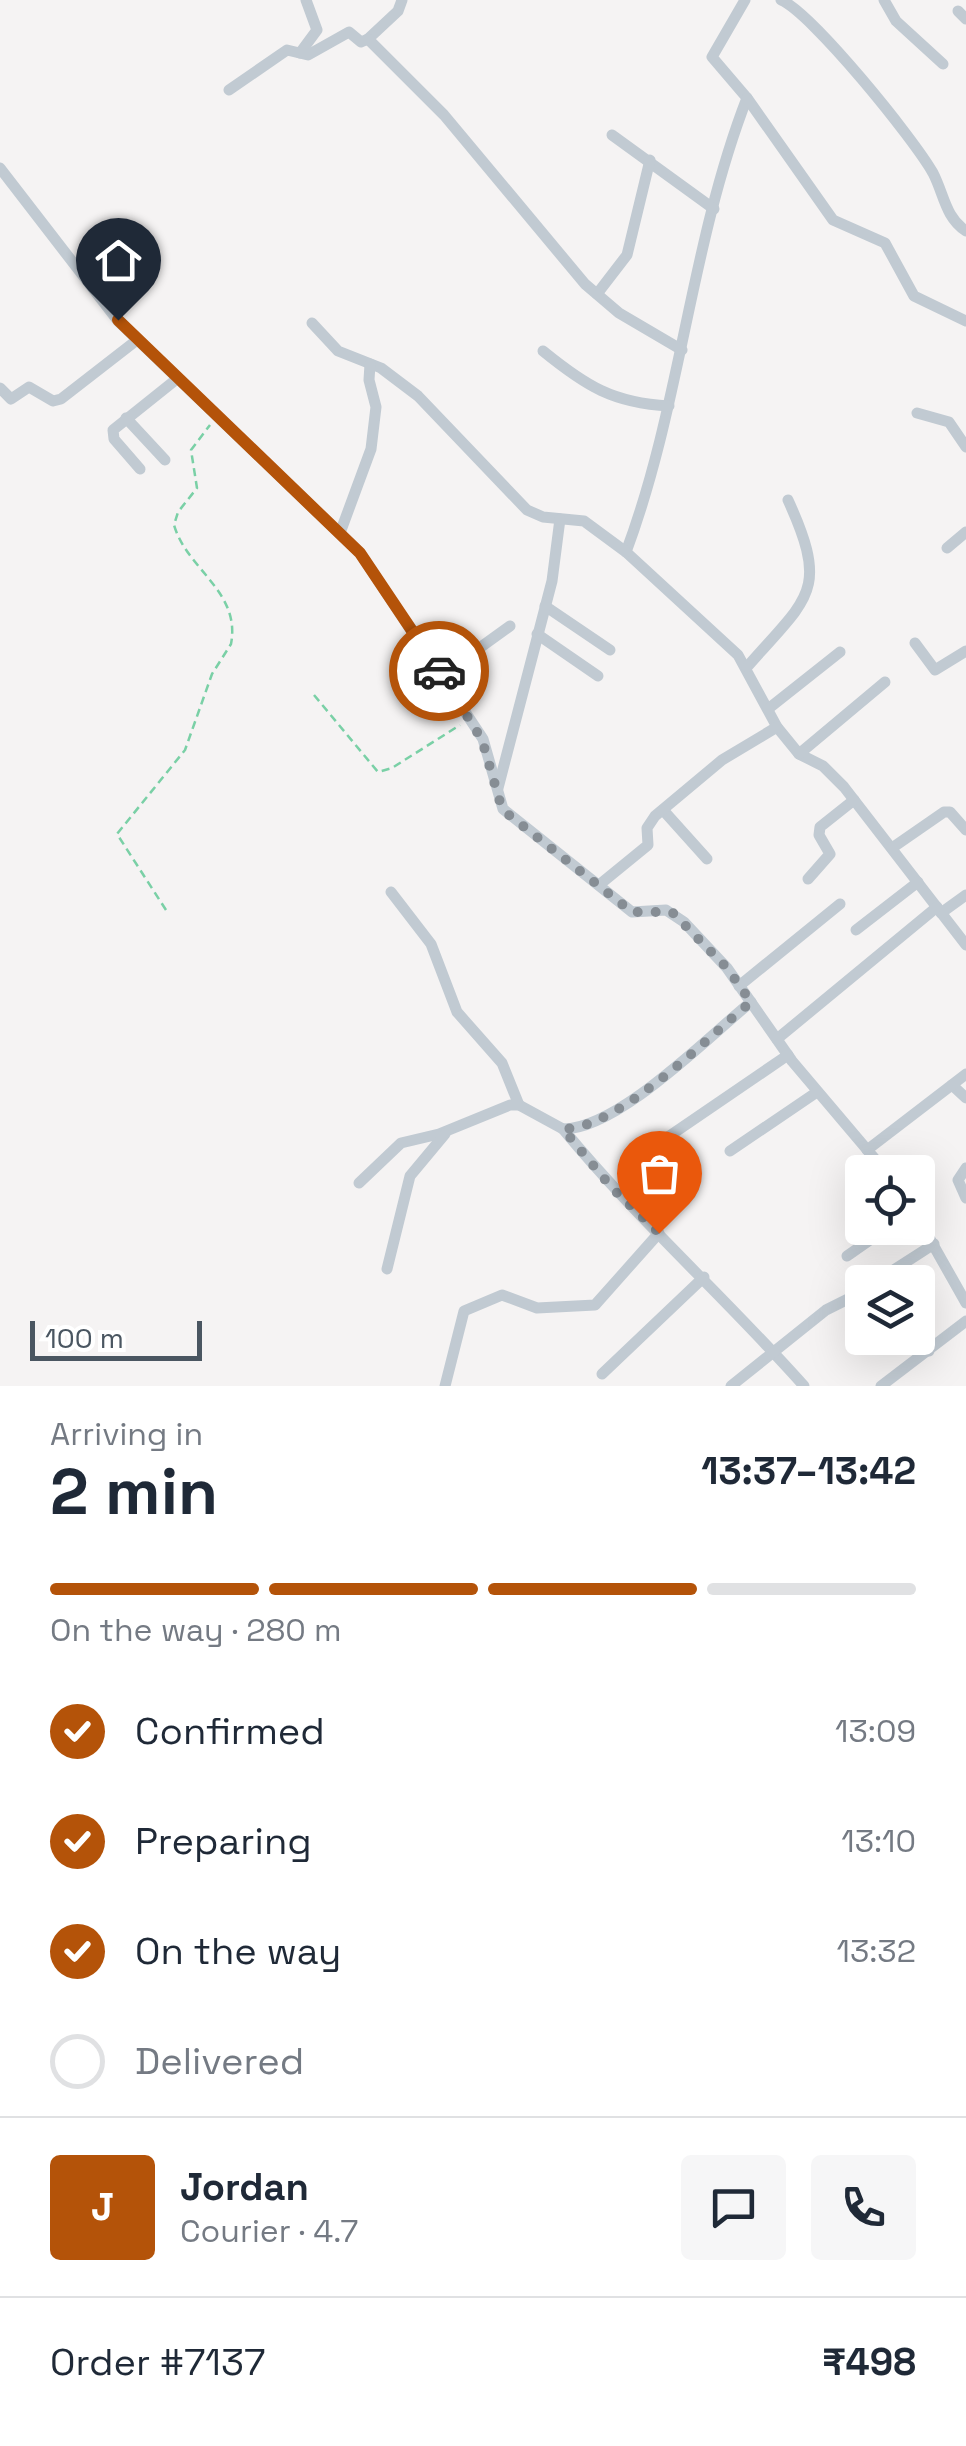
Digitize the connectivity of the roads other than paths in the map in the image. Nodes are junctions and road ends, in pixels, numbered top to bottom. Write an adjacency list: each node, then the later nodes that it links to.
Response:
1 (306, 0): 7 (street)
2 (402, 0): 6 (street)
3 (745, 0): 10 (street)
4 (781, 0): 15 (street)
5 (884, 0): 8 (street)
6 (368, 40): 7 (street); 16 (street)
7 (300, 53): 9 (street)
8 (943, 64)
9 (229, 90)
10 (747, 98): 14 (street); 17 (street)
11 (612, 135): 12 (street)
12 (650, 160): 14 (street); 16 (street)
13 (0, 168): 19 (street)
14 (714, 209): 20 (street)
15 (966, 232)
16 (596, 294): 20 (street)
17 (966, 321)
18 (312, 323): 22 (street)
19 (137, 340): 23 (street); 24 (street)
20 (682, 350): 25 (street)
21 (543, 351): 25 (street)
22 (370, 364): 32 (street); 34 (street)
23 (178, 378): 27 (street); 34 (street)
24 (0, 388)
25 (670, 406): 36 (street)
26 (917, 413): 28 (street)
27 (126, 418): 29 (street); 30 (street)
28 (966, 446)
29 (165, 460)
30 (140, 469)
31 (788, 500): 44 (street)
32 (560, 519): 36 (street); 37 (street)
33 (966, 532): 35 (street)
34 (340, 533): 45 (street)
35 (947, 548)
36 (626, 552): 44 (street)
37 (545, 606): 39 (street); 41 (street)
38 (510, 626): 45 (street)
39 (538, 634): 46 (street); 51 (street)
40 (915, 644): 42 (street)
41 (610, 650)
42 (966, 651)
43 (840, 652): 48 (street)
44 (747, 667): 48 (street)
45 (442, 675): 51 (street)
46 (598, 676)
47 (885, 682): 50 (street)
48 (768, 710): 49 (street)
49 (777, 727): 50 (street); 53 (street)
50 (799, 754): 52 (street)
51 (497, 792): 59 (street)
52 (854, 800): 55 (street); 57 (street)
53 (663, 810): 56 (street); 59 (street)
54 (966, 830): 55 (street)
55 (892, 848): 58 (street)
56 (708, 859)
57 (808, 880)
58 (918, 882): 63 (street); 64 (street)
59 (599, 885): 66 (street)
60 (391, 892): 74 (street)
61 (966, 896): 63 (street)
62 (840, 904): 66 (street)
63 (940, 910): 65 (street); 68 (street)
64 (856, 930)
65 (966, 945)
66 (739, 986): 67 (street)
67 (751, 1002): 68 (street); 75 (street)
68 (777, 1038): 69 (street)
69 (788, 1055): 72 (street); 77 (street)
70 (966, 1074): 71 (street)
71 (952, 1085): 73 (street); 78 (street)
72 (817, 1092): 78 (street); 79 (street)
73 (966, 1098)
74 (518, 1105): 75 (street); 76 (street)
75 (563, 1129): 84 (street)
76 (448, 1130): 82 (street); 90 (street)
77 (666, 1138)
78 (867, 1150): 80 (street)
79 (730, 1152)
80 (871, 1155)
81 (966, 1168): 83 (street)
82 (358, 1183)
83 (966, 1198)
84 (659, 1233): 91 (street); 99 (street)
85 (863, 1245): 88 (street)
86 (932, 1245): 89 (street)
87 (935, 1245): 93 (street)
88 (847, 1256)
89 (902, 1265)
90 (388, 1268)
91 (704, 1276): 96 (street); 98 (street)
92 (845, 1300): 96 (street)
93 (966, 1303)
94 (966, 1321): 95 (street)
95 (935, 1346)
96 (772, 1352): 100 (street); 101 (street)
97 (924, 1355): 102 (street)
98 (602, 1374)
99 (446, 1386)
100 (732, 1386)
101 (804, 1386)
102 (882, 1386)

